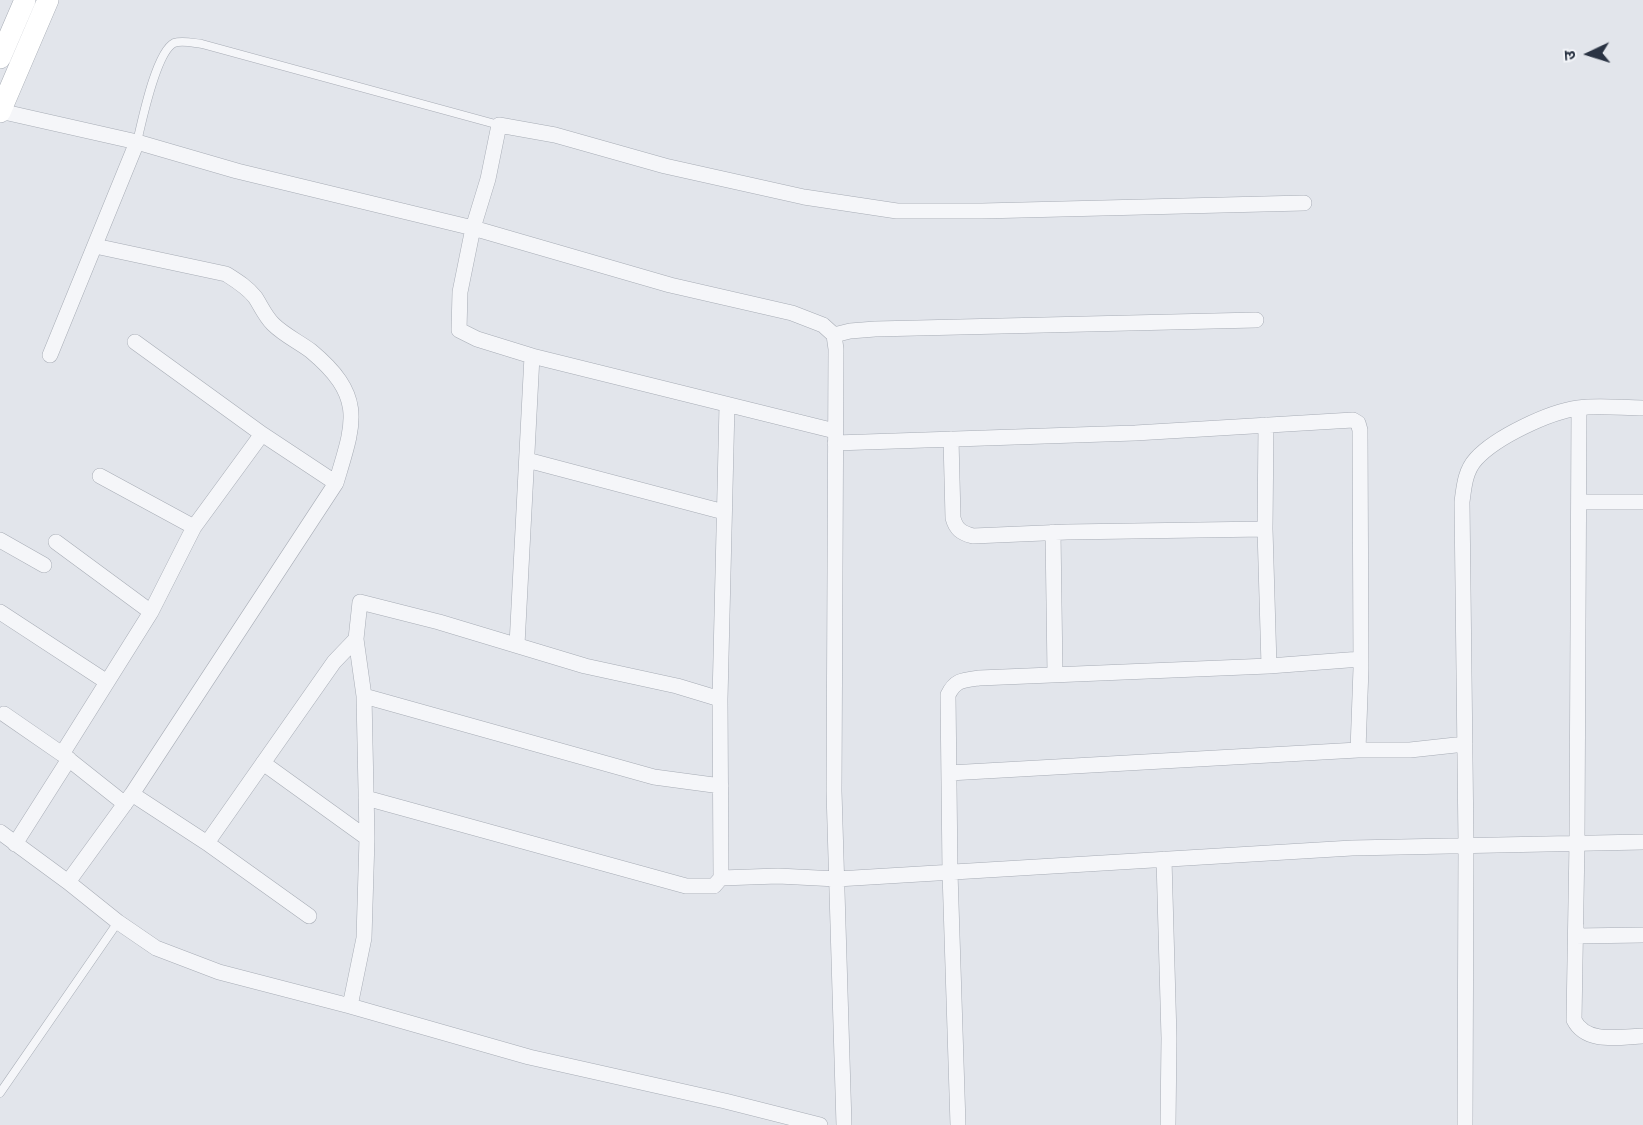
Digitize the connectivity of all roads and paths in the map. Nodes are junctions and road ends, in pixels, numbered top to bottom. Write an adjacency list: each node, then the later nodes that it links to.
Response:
1 (25, 0): 3 (main road)
2 (48, 0): 4 (main road)
3 (0, 58)
4 (0, 112): 6 (street)
5 (499, 125): 6 (lane); 7 (street); 8 (street)
6 (136, 142): 8 (street); 9 (street)
7 (1304, 203)
8 (473, 228): 11 (street); 14 (street)
9 (95, 246): 13 (street); 24 (street)
10 (1256, 320): 11 (street)
11 (834, 335): 20 (street)
12 (135, 342): 19 (street)
13 (50, 355)
14 (532, 356): 15 (street); 22 (street)
15 (727, 405): 20 (street); 27 (street)
16 (1579, 408): 17 (street); 25 (street); 45 (street)
17 (1643, 408)
18 (1266, 424): 21 (street); 29 (street); 38 (street)
19 (262, 434): 24 (street); 28 (street)
20 (835, 437): 21 (street); 63 (street)
21 (951, 439): 30 (street)
22 (527, 459): 27 (street); 37 (street)
23 (100, 476): 28 (street)
24 (336, 483): 52 (street)
25 (1580, 502): 26 (street); 55 (street)
26 (1643, 502)
27 (724, 512): 43 (street)
28 (194, 527): 35 (street)
29 (1265, 529): 30 (street); 39 (street)
30 (1053, 532): 40 (street)
31 (0, 540): 33 (street)
32 (56, 542): 35 (street)
33 (44, 565)
34 (0, 612): 41 (street)
35 (151, 612): 41 (street)
36 (356, 639): 37 (street); 42 (street); 48 (street)
37 (517, 645): 43 (street)
38 (1361, 659): 39 (street); 46 (street)
39 (1269, 666): 40 (street)
40 (1055, 674): 49 (street)
41 (107, 682): 47 (street)
42 (364, 696): 50 (street); 51 (street)
43 (720, 699): 50 (street)
44 (4, 714): 47 (street)
45 (1465, 744): 46 (street); 59 (street)
46 (1358, 750): 49 (street)
47 (66, 757): 52 (street); 58 (street)
48 (263, 763): 54 (street); 57 (street)
49 (949, 773): 61 (street)
50 (721, 786): 62 (street)
51 (366, 798): 54 (street); 62 (street)
52 (128, 799): 57 (street); 64 (street)
53 (0, 832): 58 (street)
54 (367, 838): 68 (street)
55 (1577, 842): 56 (street); 59 (street); 67 (street); 69 (street)
56 (1643, 842)
57 (207, 843): 65 (street)
58 (15, 844): 64 (street)
59 (1466, 844): 60 (street); 75 (street)
60 (1164, 859): 61 (street); 74 (street)
61 (951, 872): 63 (street); 73 (street)
62 (721, 878): 63 (street)
63 (837, 879): 72 (street)
64 (68, 882): 66 (street)
65 (309, 916)
66 (118, 922): 68 (street); 70 (lane)
67 (1643, 936)
68 (350, 1006): 71 (street)
69 (1643, 1036)
70 (0, 1093)
71 (820, 1125)
72 (844, 1125)
73 (958, 1125)
74 (1168, 1125)
75 (1465, 1125)

